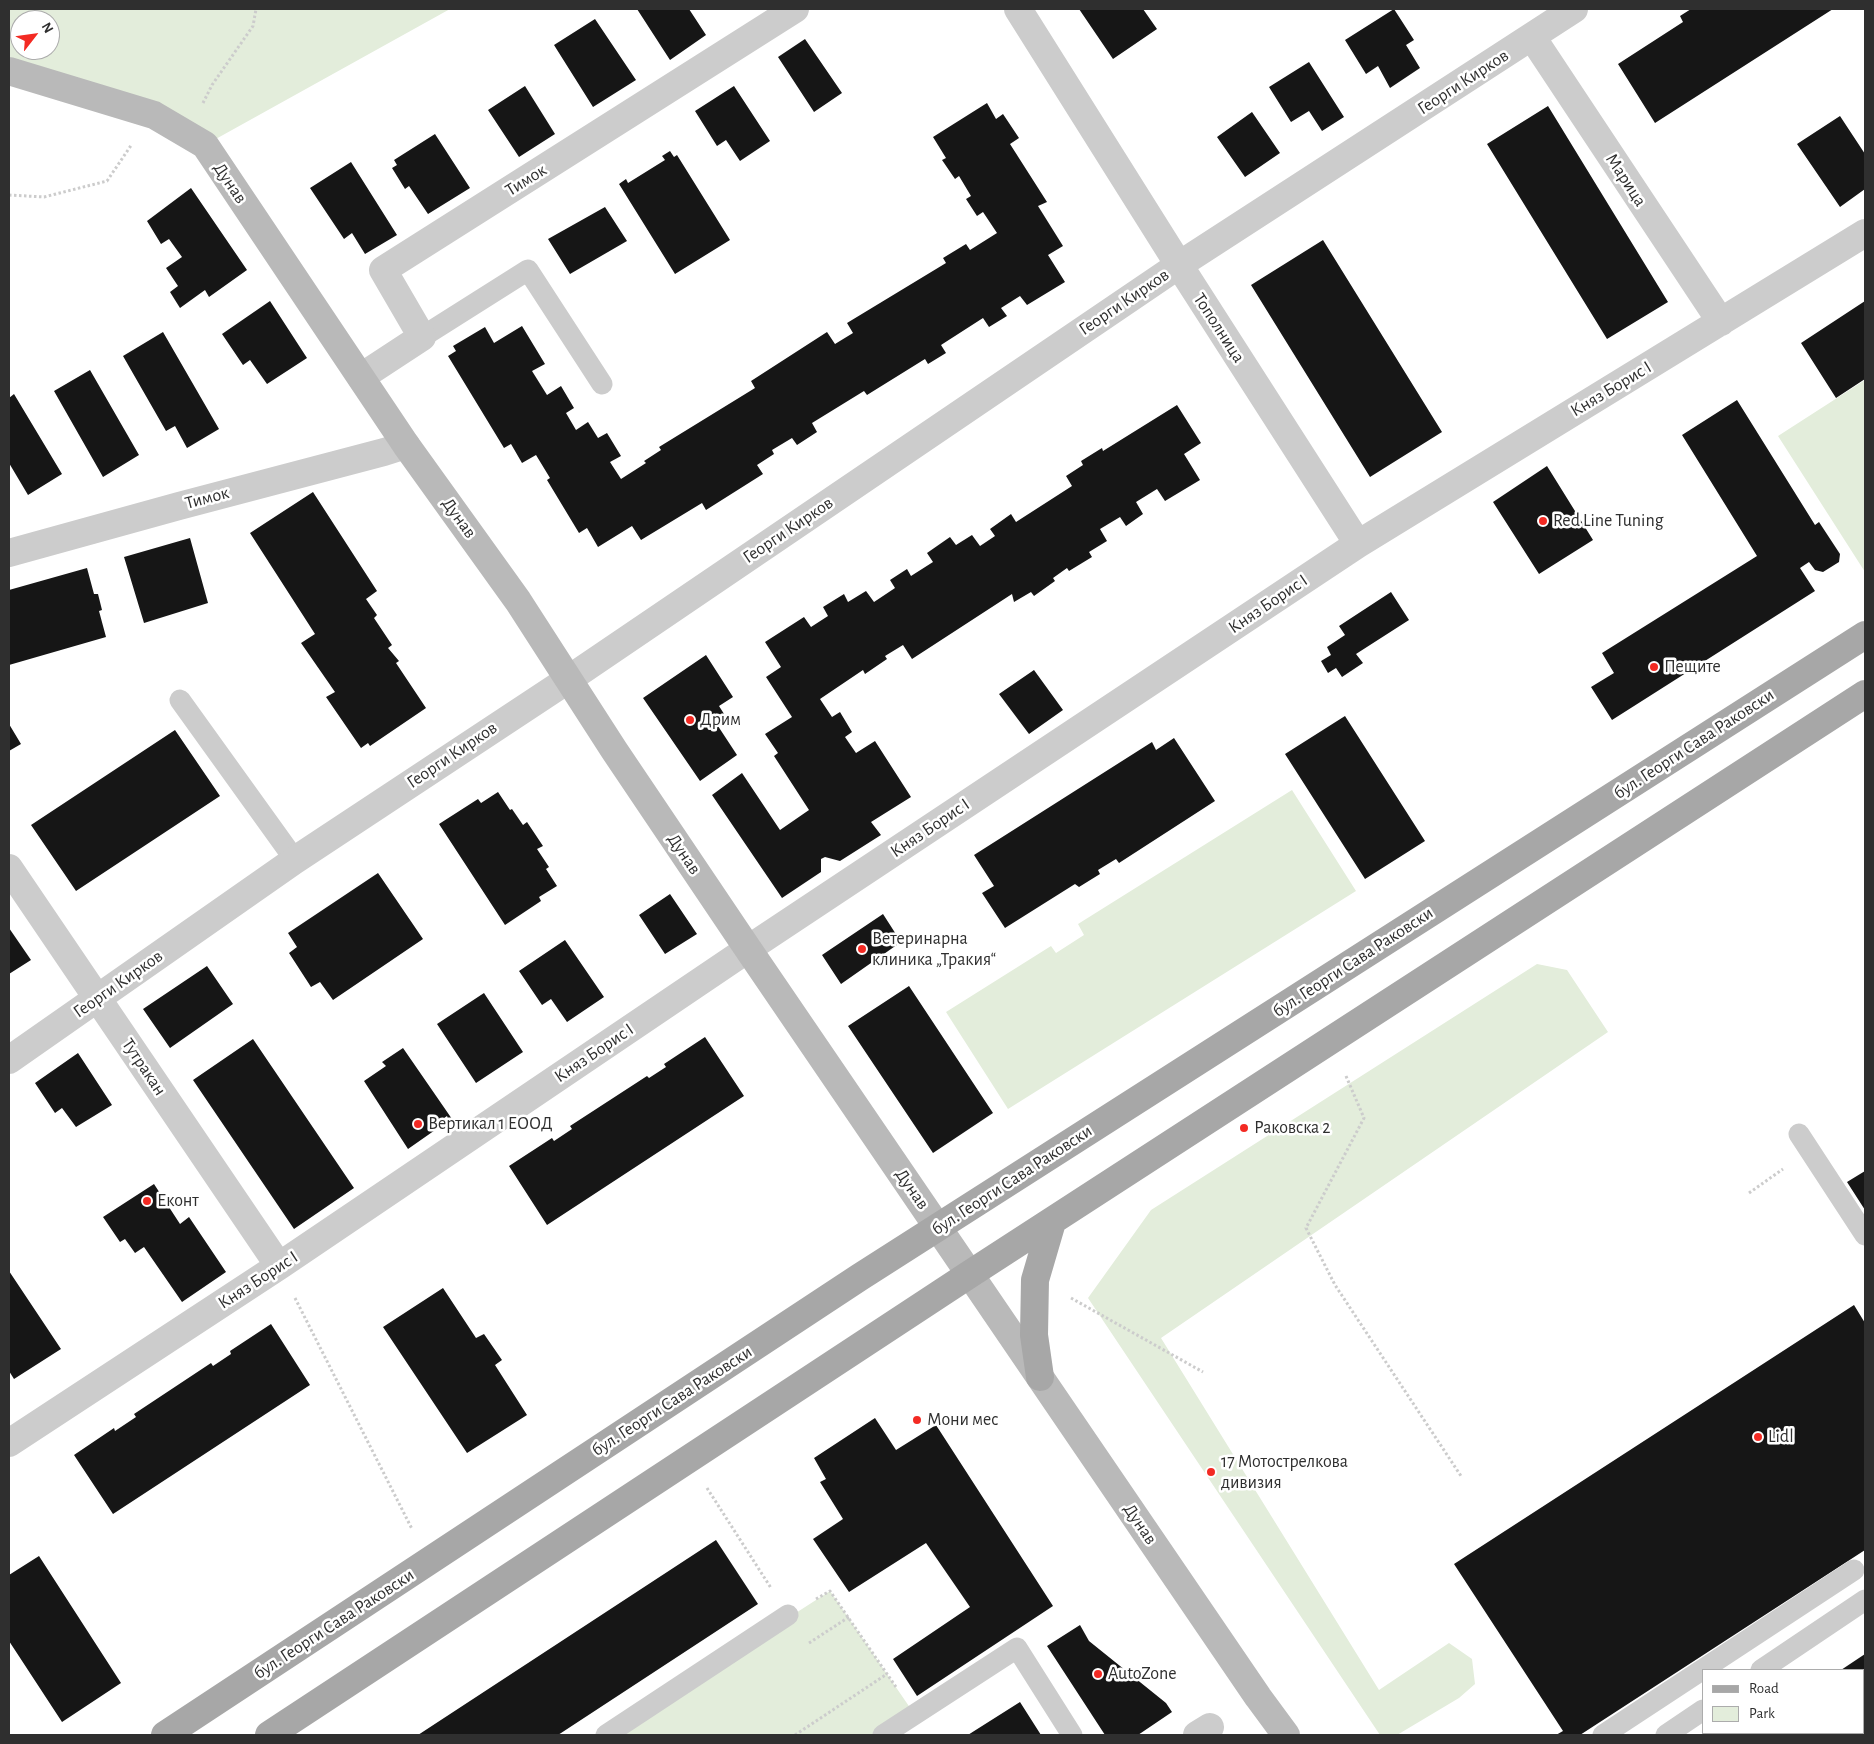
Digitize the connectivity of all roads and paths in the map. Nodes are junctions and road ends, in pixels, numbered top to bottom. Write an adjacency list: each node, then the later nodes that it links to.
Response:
1 (256, 9): 7 (path)
2 (796, 9): 13 (street, Тимок)
3 (1018, 9): 11 (street, Тополница)
4 (1574, 9): 5 (street, Георги Кирков)
5 (1532, 37): 11 (street, Георги Кирков); 12 (street, Марица)
6 (9, 71): 14 (main road, Дунав)
7 (212, 85)
8 (133, 143): 9 (path)
9 (9, 195)
10 (1865, 234): 12 (street, Княз Борис I)
11 (1178, 265): 17 (street, Тополница); 20 (street, Георги Кирков)
12 (1721, 322): 17 (street, Княз Борис I)
13 (422, 337): 14 (street); 15 (lane)
14 (361, 377): 16 (main road, Дунав)
15 (602, 384)
16 (406, 444): 18 (street, Тимок); 20 (main road, Дунав)
17 (1358, 544): 25 (street, Княз Борис I)
18 (9, 553)
19 (1865, 635): 32 (main road, бул. Георги Сава Раковски)
20 (569, 679): 23 (street, Георги Кирков); 25 (main road, Дунав)
21 (1865, 694): 31 (main road)
22 (180, 700): 23 (lane)
23 (295, 860): 26 (street, Георги Кирков)
24 (9, 868): 26 (street, Тутракан)
25 (748, 949): 32 (main road, Дунав); 34 (street, Княз Борис I)
26 (98, 999): 27 (street, Георги Кирков); 34 (street, Тутракан)
27 (9, 1060)
28 (1346, 1076): 40 (path)
29 (1805, 1142): 30 (path); 33 (lane)
30 (1749, 1193)
31 (1052, 1222): 35 (main road); 38 (main road)
32 (938, 1227): 35 (main road, Дунав); 52 (main road, бул. Георги Сава Раковски)
33 (1865, 1235)
34 (279, 1266): 39 (street, Княз Борис I); 42 (path)
35 (970, 1274): 38 (main road, Дунав); 53 (main road)
36 (1064, 1294): 37 (path)
37 (1203, 1372)
38 (1040, 1377): 58 (main road, Дунав)
39 (9, 1443)
40 (1461, 1476)
41 (704, 1485): 45 (path)
42 (412, 1529)
43 (1854, 1570): 46 (lane)
44 (1865, 1600): 47 (lane)
45 (788, 1615): 49 (path); 54 (lane)
46 (1703, 1669)
47 (1762, 1669)
48 (1702, 1670): 59 (lane)
49 (887, 1674): 51 (path); 55 (path)
50 (1702, 1711): 60 (lane)
51 (915, 1715): 56 (lane); 57 (lane)
52 (165, 1735)
53 (269, 1735)
54 (606, 1735)
55 (795, 1735)
56 (883, 1735)
57 (1072, 1735)
58 (1286, 1735)
59 (1603, 1735)
60 (1666, 1735)

